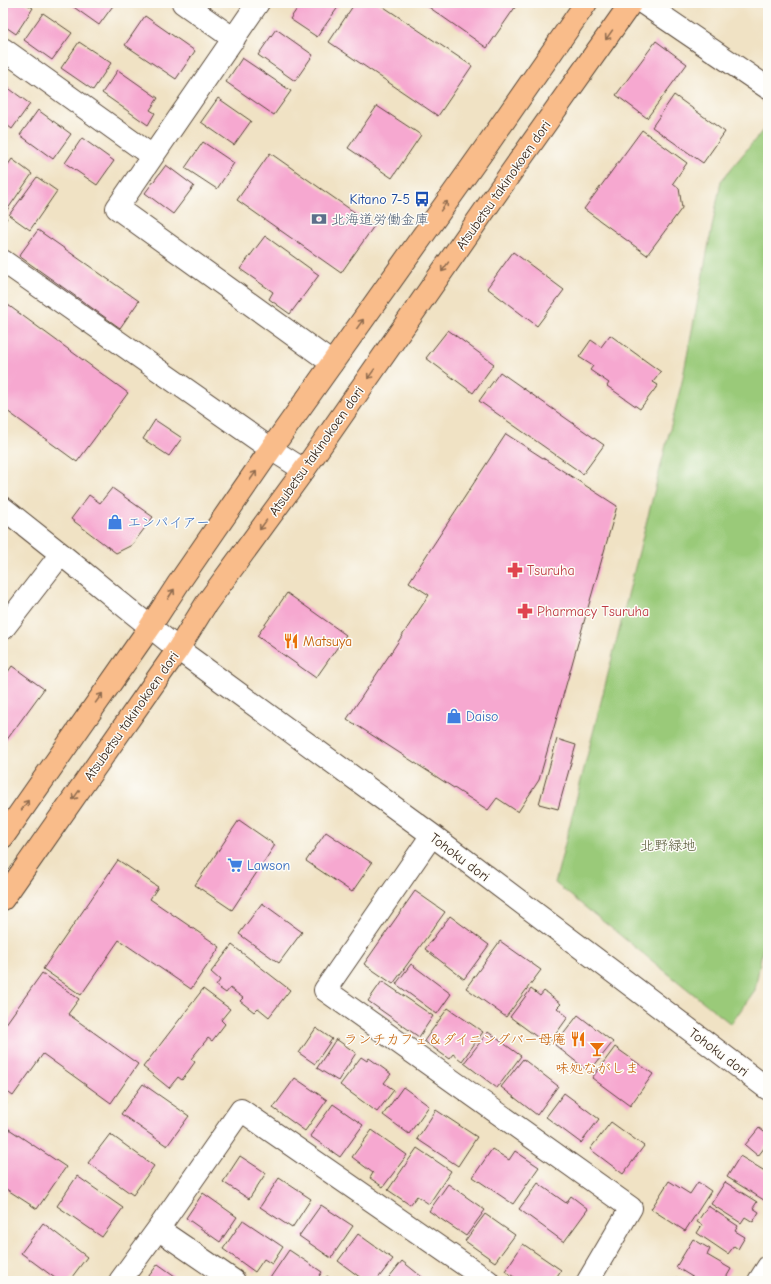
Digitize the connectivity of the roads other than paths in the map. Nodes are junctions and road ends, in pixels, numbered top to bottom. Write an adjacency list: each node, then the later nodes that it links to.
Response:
1 (183, 3): 6 (street)
2 (258, 3): 6 (street)
3 (586, 3): 11 (main road, one-way to 3)
4 (631, 3): 13 (main road, Atsubetsu takinokoen dori, one-way to 13)
5 (643, 3): 8 (street)
6 (234, 39): 9 (street)
7 (3, 49): 9 (street)
8 (768, 88)
9 (152, 156): 11 (street)
10 (3, 261): 12 (street)
11 (332, 363): 12 (main road)
12 (271, 450): 13 (street); 16 (main road, one-way to 12)
13 (304, 470): 18 (main road, Atsubetsu takinokoen dori, one-way to 18)
14 (3, 508): 15 (street, Tohoku dori)
15 (61, 554): 16 (street, Tohoku dori); 17 (street)
16 (150, 627): 18 (street, Tohoku dori); 20 (main road, one-way to 16)
17 (3, 629)
18 (178, 649): 19 (street, Tohoku dori); 21 (main road, Atsubetsu takinokoen dori, one-way to 21)
19 (432, 835): 22 (street, Tohoku dori); 28 (street)
20 (3, 837)
21 (3, 899)
22 (768, 1089)
23 (158, 1229): 25 (street); 26 (street); 27 (street)
24 (768, 1267): 29 (street)
25 (120, 1281)
26 (234, 1281)
27 (488, 1281)
28 (588, 1281)
29 (759, 1281)

